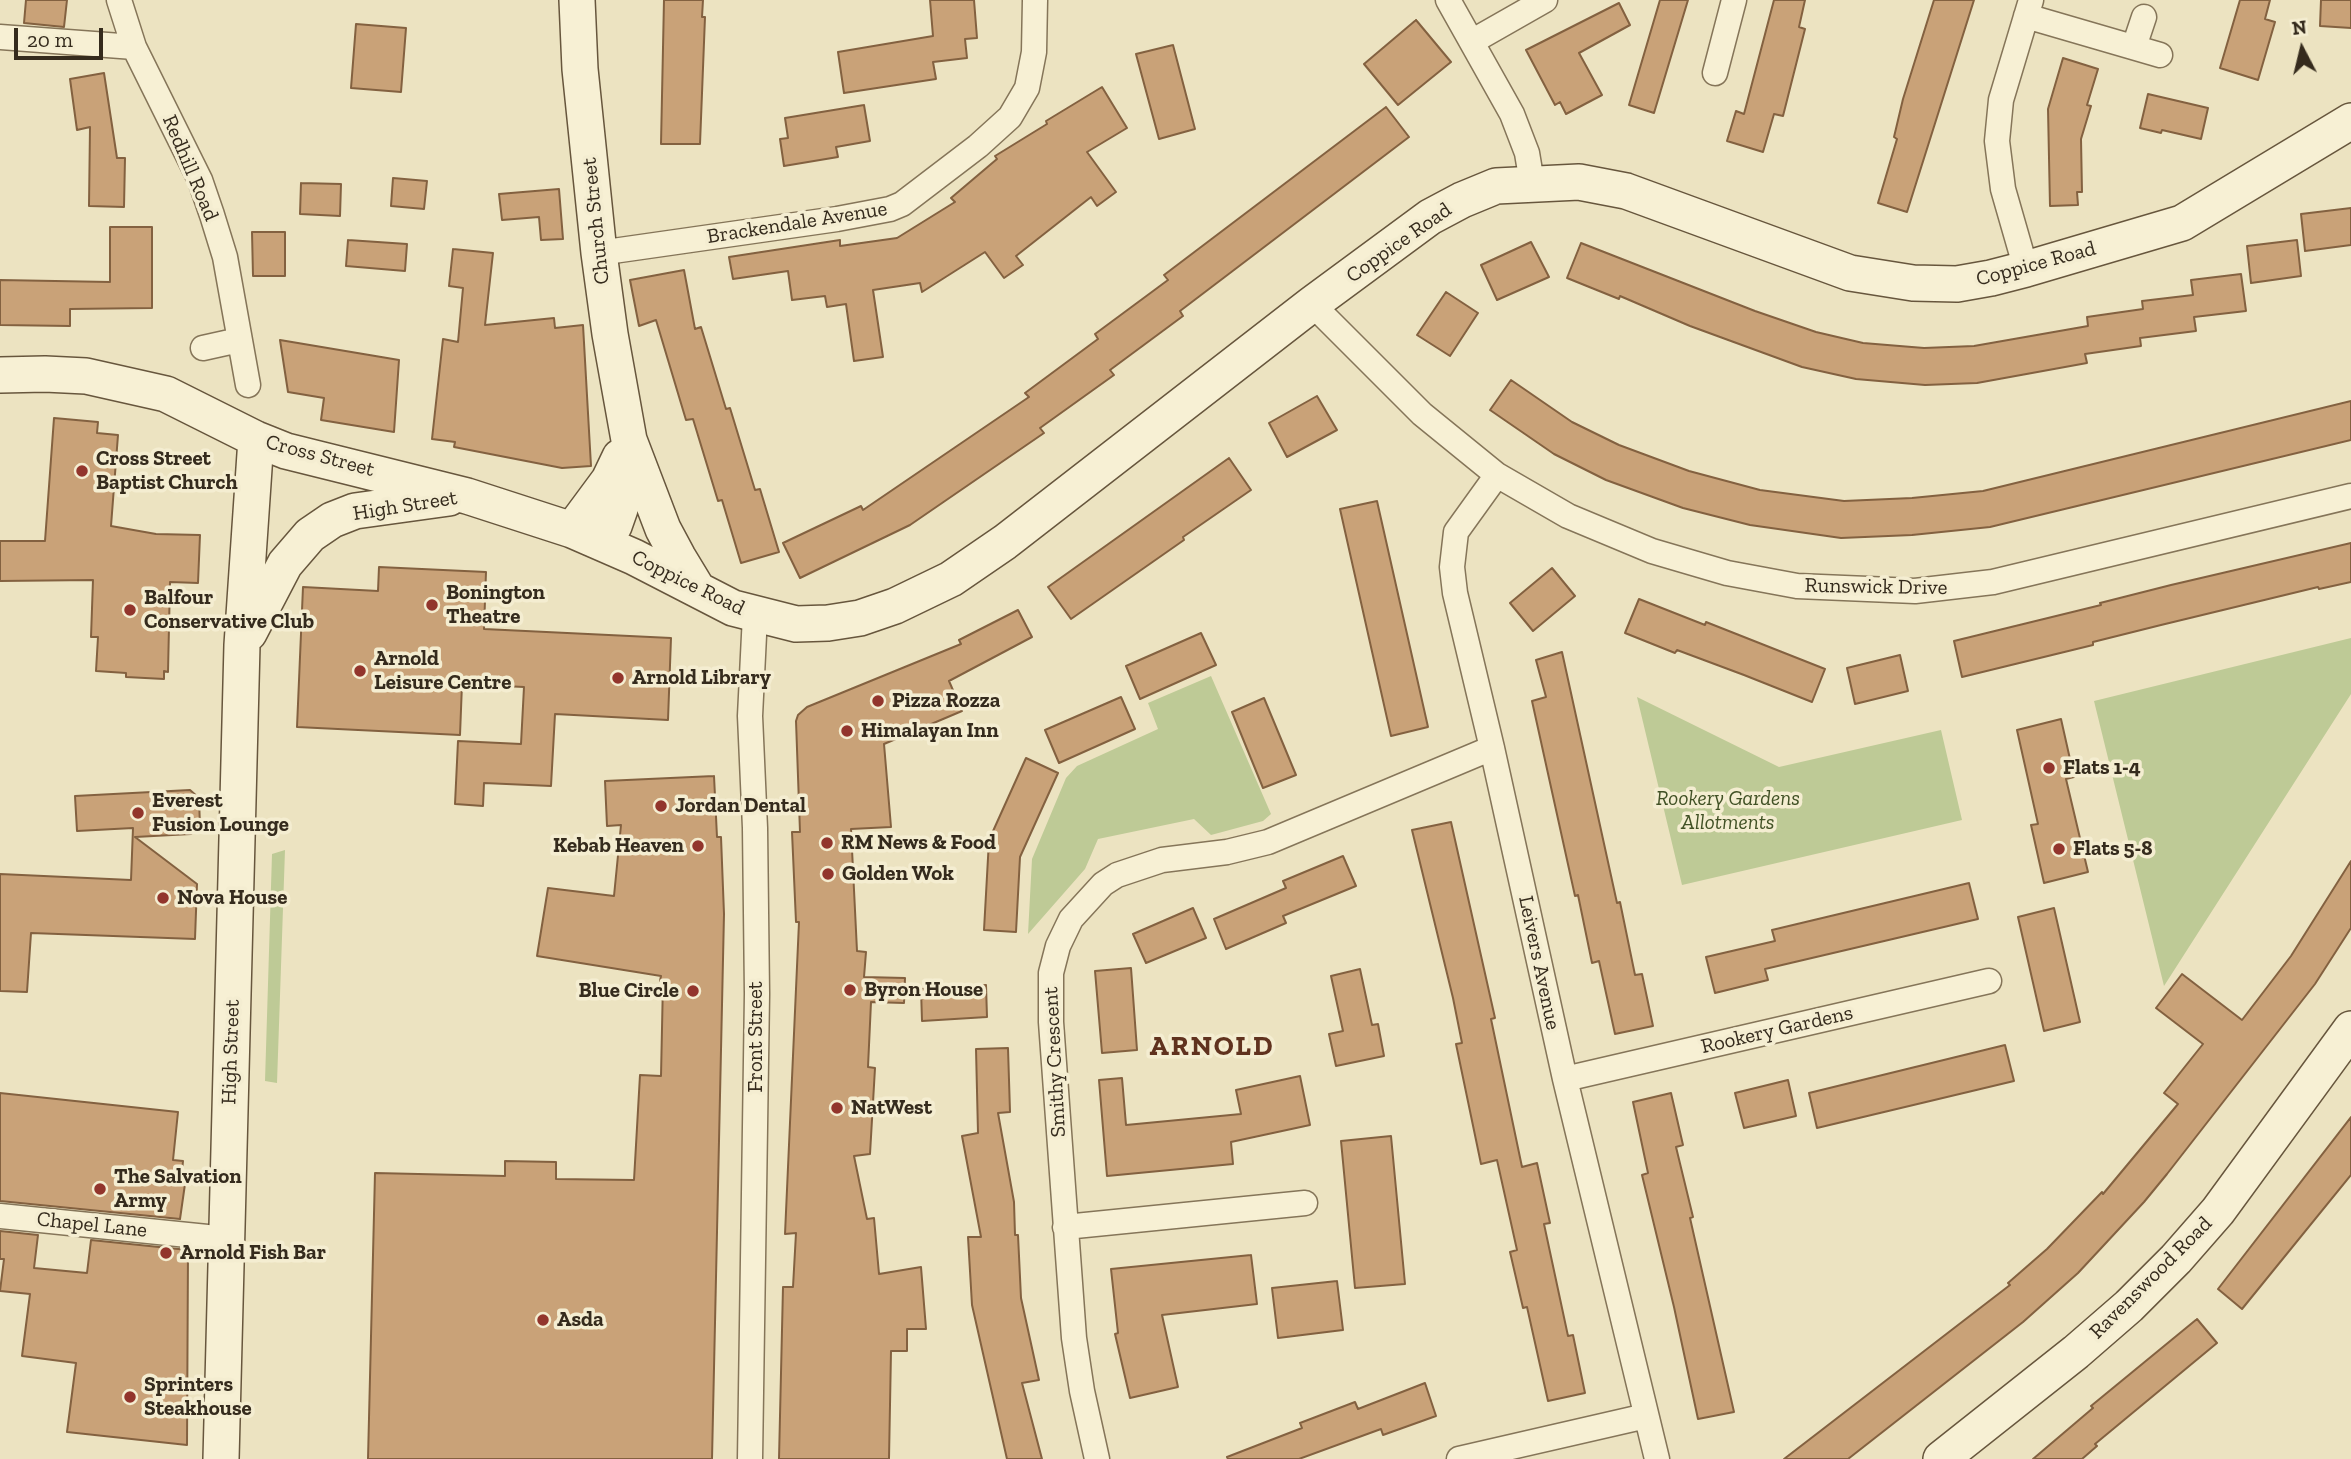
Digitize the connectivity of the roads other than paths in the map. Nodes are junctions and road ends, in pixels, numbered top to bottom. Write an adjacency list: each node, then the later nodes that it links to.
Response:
1 (119, 0): 11 (street, Redhill Road)
2 (577, 0): 17 (street, Church Street)
3 (1035, 0): 17 (street, Brackendale Avenue)
4 (1448, 0): 10 (street)
5 (1545, 0): 10 (street)
6 (1734, 0): 14 (street)
7 (2029, 8): 12 (street); 18 (street)
8 (2144, 17): 12 (street)
9 (0, 37): 11 (street)
10 (1473, 41): 16 (street)
11 (134, 47): 20 (street, Redhill Road)
12 (2134, 47): 13 (street)
13 (2160, 55)
14 (1715, 73)
15 (2351, 121): 18 (street, Coppice Road)
16 (1532, 183): 18 (street, Coppice Road); 19 (street, Coppice Road)
17 (599, 253): 25 (street, Church Street)
18 (2025, 269)
19 (1312, 304): 26 (street, Runswick Drive); 31 (street, Coppice Road)
20 (239, 340): 21 (street); 23 (street, Redhill Road)
21 (202, 348)
22 (0, 375): 24 (street, Cross Street)
23 (248, 385)
24 (256, 439): 27 (street, Cross Street); 32 (street, High Street)
25 (629, 440): 29 (street, Church Street); 30 (street, Church Street)
26 (1497, 475): 28 (street, Runswick Drive); 33 (street, Leivers Avenue)
27 (467, 496): 29 (street, Cross Street); 32 (street, High Street)
28 (2351, 496)
29 (586, 536): 30 (street, Coppice Road)
30 (698, 590): 31 (street, Coppice Road)
31 (755, 615): 43 (street, Front Street)
32 (242, 645): 40 (street, High Street)
33 (1492, 748): 36 (street, Leivers Avenue); 39 (street, Smithy Crescent)
34 (1989, 981): 36 (street, Rookery Gardens)
35 (2351, 1029): 47 (street, Ravenswood Road)
36 (1565, 1079): 41 (street, Leivers Avenue)
37 (1305, 1203): 39 (street)
38 (0, 1216): 40 (street, Chapel Lane)
39 (1065, 1227): 44 (street, Smithy Crescent)
40 (227, 1239): 42 (street, High Street)
41 (1646, 1416): 45 (street); 46 (street, Leivers Avenue)
42 (221, 1459)
43 (750, 1459)
44 (1097, 1459)
45 (1459, 1459)
46 (1657, 1459)
47 (1941, 1459)

